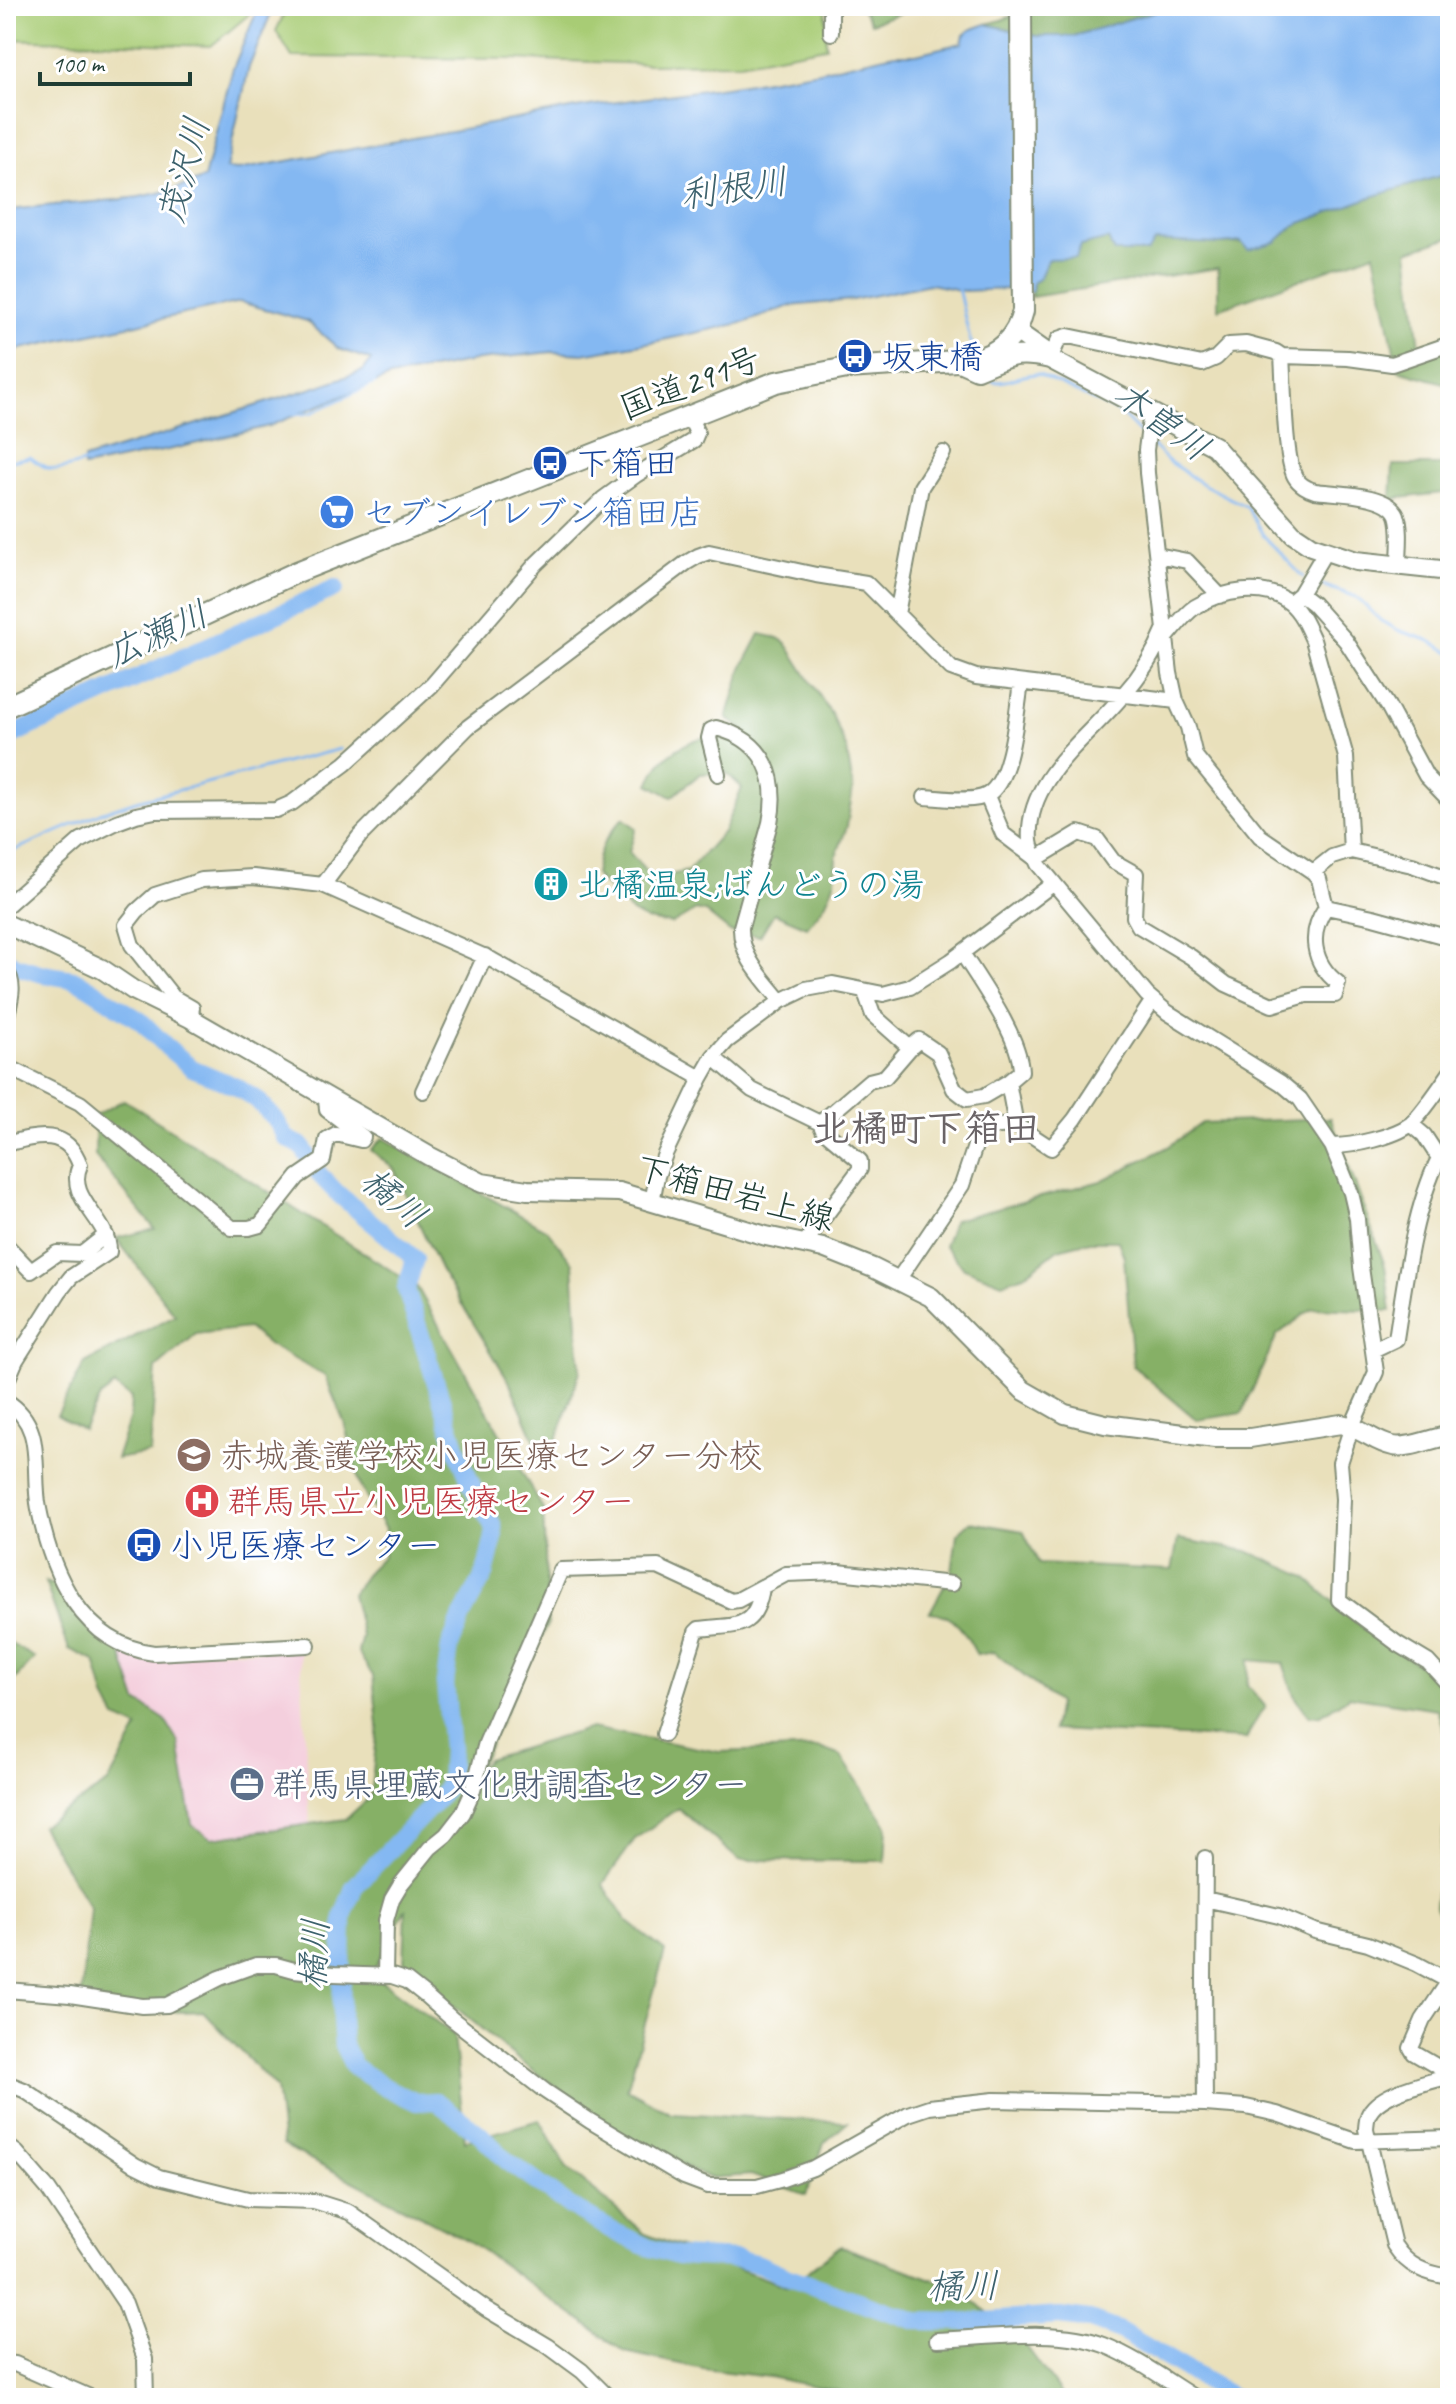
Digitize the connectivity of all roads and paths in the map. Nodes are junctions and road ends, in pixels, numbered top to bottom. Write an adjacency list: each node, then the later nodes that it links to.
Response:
1 (831, 6): 3 (street)
2 (1021, 6): 4 (highway)
3 (831, 33)
4 (1016, 331): 7 (main road); 8 (highway)
5 (1450, 344): 6 (street)
6 (1282, 356): 7 (street); 14 (street)
7 (1050, 359): 8 (main road); 10 (main road)
8 (977, 363): 9 (highway, 国道291号)
9 (690, 418): 23 (highway, 国道291号); 34 (street)
10 (1149, 419): 12 (main road); 13 (street)
11 (943, 453): 18 (street)
12 (1325, 552): 14 (main road); 16 (street)
13 (1157, 555): 17 (street); 19 (street)
14 (1399, 565): 15 (main road)
15 (1450, 571)
16 (1298, 595): 17 (street); 27 (street); 28 (street)
17 (1220, 596): 19 (street)
18 (897, 614): 20 (street); 33 (street)
19 (1165, 633): 21 (street); 22 (street)
20 (1021, 684): 21 (street); 25 (street)
21 (1124, 695): 22 (street); 29 (street)
22 (1176, 701): 30 (street)
23 (6, 707)
24 (718, 774): 43 (street)
25 (987, 796): 26 (street); 29 (street)
26 (925, 797)
27 (1450, 801)
28 (1351, 851): 30 (street); 31 (street)
29 (1036, 859): 32 (street); 35 (street)
30 (1313, 872): 35 (street)
31 (1450, 879)
32 (1054, 883): 38 (street); 42 (street)
33 (323, 885): 39 (street); 44 (street)
34 (6, 906)
35 (1326, 907): 37 (street)
36 (6, 924): 44 (main road, 下箱田岩上線)
37 (1450, 938)
38 (962, 953): 41 (street); 51 (street)
39 (485, 956): 50 (street); 52 (street)
40 (6, 971): 45 (street)
41 (865, 992): 43 (street); 46 (street)
42 (1153, 1000): 56 (street); 58 (street)
43 (781, 1001): 47 (street)
44 (190, 1018): 53 (main road, 下箱田岩上線)
45 (6, 1020)
46 (910, 1048): 51 (street); 54 (street)
47 (713, 1057): 50 (street); 54 (street)
48 (6, 1066): 53 (street)
49 (1450, 1073): 55 (street)
50 (701, 1078): 60 (street)
51 (1008, 1082): 56 (street)
52 (423, 1091)
53 (326, 1097): 60 (main road, 下箱田岩上線)
54 (820, 1123): 62 (street)
55 (1411, 1124): 58 (street); 59 (street)
56 (1016, 1125): 64 (street)
57 (6, 1144): 61 (street)
58 (1332, 1146): 65 (street)
59 (1445, 1159): 65 (street)
60 (652, 1202): 62 (main road, 下箱田岩上線)
61 (106, 1235): 63 (street); 66 (street)
62 (804, 1244): 68 (main road, 下箱田岩上線)
63 (6, 1245)
64 (900, 1277)
65 (1373, 1350): 68 (street)
66 (6, 1383)
67 (6, 1401): 72 (street)
68 (1352, 1426): 69 (main road); 73 (street)
69 (1450, 1436)
70 (952, 1584): 71 (street)
71 (762, 1588): 74 (street); 77 (street)
72 (308, 1645)
73 (1450, 1686)
74 (664, 1734)
75 (1205, 1858): 76 (street)
76 (1205, 1899): 79 (street); 81 (street)
77 (385, 1975): 78 (street); 81 (street)
78 (6, 1990)
79 (1450, 2075): 83 (street)
80 (6, 2083): 90 (street)
81 (1205, 2104): 83 (street)
82 (1450, 2138): 83 (street)
83 (1368, 2141): 85 (street)
84 (6, 2145): 89 (street)
85 (1450, 2277)
86 (937, 2340): 91 (street)
87 (6, 2363): 88 (street)
88 (92, 2398)
89 (146, 2398)
90 (609, 2398)
91 (1195, 2398)

